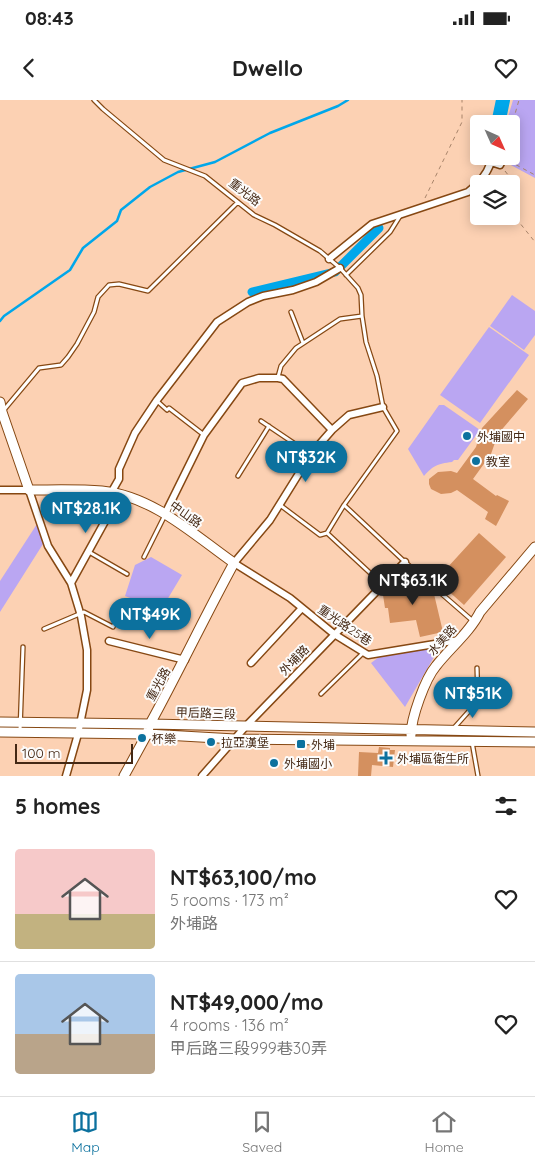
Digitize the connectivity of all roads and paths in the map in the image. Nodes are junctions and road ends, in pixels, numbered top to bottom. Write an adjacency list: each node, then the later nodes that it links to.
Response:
1 (94, 100): 10 (lane, 重光路)
2 (462, 100): 11 (path)
3 (519, 100): 4 (path)
4 (515, 115)
5 (489, 165): 11 (street)
6 (500, 165): 8 (path)
7 (518, 165): 9 (path)
8 (508, 175)
9 (535, 175)
10 (238, 202): 15 (lane, 重光路); 25 (lane)
11 (420, 207): 12 (street)
12 (400, 216): 15 (street); 17 (lane)
13 (520, 223): 14 (path)
14 (535, 242)
15 (329, 258): 16 (lane, 重光路)
16 (340, 268): 17 (lane, 重光路); 22 (street)
17 (346, 275): 19 (lane, 重光路)
18 (291, 312): 20 (lane)
19 (362, 316): 20 (lane); 24 (lane, 重光路)
20 (303, 343): 21 (lane)
21 (278, 378): 28 (street); 29 (street)
22 (157, 400): 29 (lane); 34 (street)
23 (0, 402): 25 (street)
24 (383, 407): 28 (street, 重光路); 36 (lane, 重光路)
25 (2, 412): 33 (street)
26 (261, 421): 27 (lane)
27 (269, 426): 30 (lane); 31 (lane)
28 (332, 430): 30 (street, 重光路)
29 (204, 435): 37 (street)
30 (311, 454): 35 (street, 重光路)
31 (238, 476)
32 (0, 490): 33 (street, 中山路)
33 (29, 490): 34 (street, 中山路); 45 (street)
34 (115, 493): 37 (street, 中山路); 40 (street)
35 (280, 505): 38 (lane); 43 (street, 重光路)
36 (344, 505): 38 (lane); 42 (lane)
37 (165, 514): 41 (lane); 43 (street, 中山路)
38 (327, 533): 46 (lane)
39 (535, 547): 50 (street, 水美路)
40 (89, 552): 44 (lane); 45 (street)
41 (144, 557)
42 (405, 562): 46 (street, 外埔路); 50 (lane)
43 (234, 563): 48 (street, 重光路25巷); 57 (street, 重光路)
44 (127, 574)
45 (71, 583): 49 (street)
46 (382, 585): 52 (street, 外埔路)
47 (122, 606): 49 (lane)
48 (302, 608): 52 (street, 重光路25巷); 58 (street)
49 (80, 613): 51 (lane); 63 (street)
50 (475, 622): 53 (street, 水美路)
51 (44, 629)
52 (334, 634): 56 (street, 重光路25巷); 65 (street, 外埔路)
53 (458, 640): 56 (street, 重光路25巷); 66 (street, 水美路)
54 (109, 641): 57 (street)
55 (23, 647): 62 (lane)
56 (363, 652): 60 (lane)
57 (185, 660): 64 (street, 重光路)
58 (251, 663)
59 (477, 668): 67 (lane)
60 (321, 694)
61 (0, 722): 62 (street, 甲后路三段)
62 (19, 723): 63 (street, 甲后路三段); 70 (lane)
63 (80, 723): 64 (street, 甲后路三段); 71 (street)
64 (150, 724): 65 (street, 甲后路三段); 72 (street, 重光路)
65 (246, 726): 66 (street, 甲后路三段); 73 (street, 外埔路)
66 (411, 730): 67 (street, 甲后路三段); 74 (street, 水美路)
67 (450, 731): 69 (street, 甲后路三段)
68 (0, 732): 70 (street, 甲后路三段)
69 (535, 732)
70 (20, 733): 71 (street, 甲后路三段)
71 (78, 734): 72 (street, 甲后路三段); 77 (street)
72 (147, 734): 73 (street, 甲后路三段); 78 (street, 重光路)
73 (235, 738): 74 (street, 甲后路三段); 79 (street, 外埔路)
74 (410, 740): 75 (street, 甲后路三段)
75 (472, 741): 76 (street, 甲后路三段); 80 (lane)
76 (535, 742)
77 (66, 776)
78 (124, 776)
79 (202, 776)
80 (478, 776)

